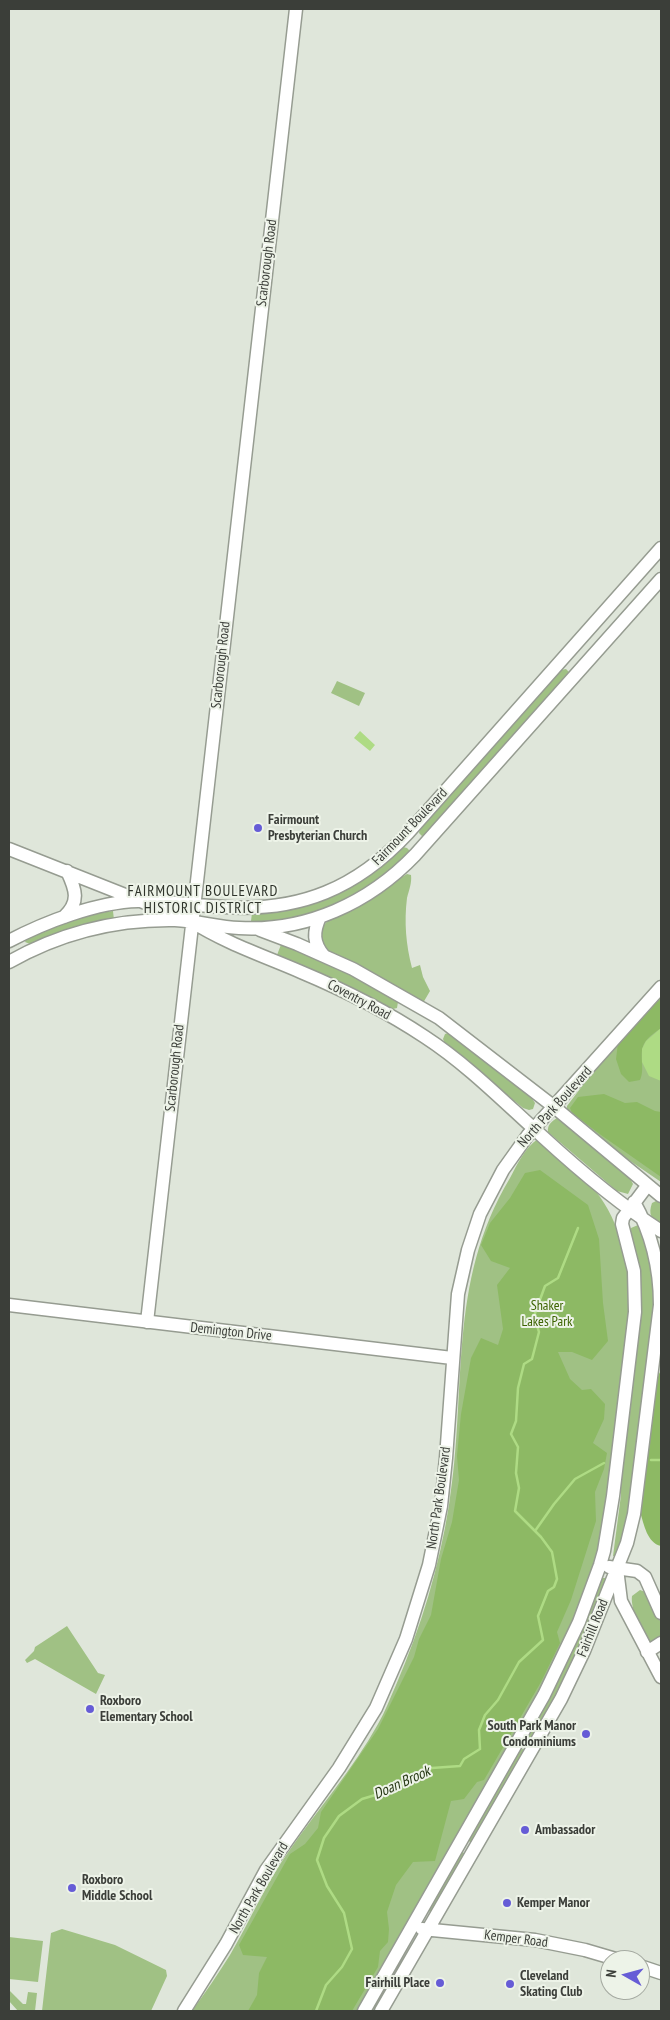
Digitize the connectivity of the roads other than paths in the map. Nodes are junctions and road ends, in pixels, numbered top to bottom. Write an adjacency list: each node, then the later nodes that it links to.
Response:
1 (296, 9): 9 (main road, Scarborough Road)
2 (661, 548): 9 (main road, Fairmount Boulevard)
3 (661, 579): 11 (main road, Fairmount Boulevard)
4 (9, 849): 5 (main road, Coventry Road)
5 (67, 871): 6 (main road, Coventry Road); 10 (main road)
6 (111, 890): 7 (main road, Coventry Road); 8 (main road)
7 (138, 901): 8 (main road, Fairmount Boulevard); 9 (main road, Fairmount Boulevard); 12 (main road, Coventry Road)
8 (121, 903): 10 (main road, Fairmount Boulevard); 13 (main road)
9 (193, 905): 12 (main road, Scarborough Road); 14 (main road, Coventry Road)
10 (64, 917): 15 (main road, Fairmount Boulevard)
11 (320, 917): 14 (main road, Fairmount Boulevard); 17 (main road)
12 (192, 921): 13 (main road, Fairmount Boulevard); 14 (main road, Fairmount Boulevard); 21 (main road, Coventry Road); 28 (main road, Scarborough Road)
13 (123, 923): 16 (main road, Fairmount Boulevard)
14 (254, 928): 17 (main road, Coventry Road)
15 (12, 939): 16 (main road)
16 (24, 953): 18 (main road, Fairmount Boulevard)
17 (324, 956): 20 (main road, Coventry Road)
18 (9, 962)
19 (661, 987): 20 (main road, North Park Boulevard)
20 (553, 1106): 21 (main road, North Park Boulevard); 22 (main road, Coventry Road)
21 (534, 1128): 24 (main road, Coventry Road); 29 (main road, North Park Boulevard)
22 (647, 1186): 23 (main road, Coventry Road); 24 (main road, Fairhill Road)
23 (661, 1196)
24 (632, 1206): 25 (main road, Coventry Road); 30 (main road, Fairhill Road)
25 (644, 1220): 26 (main road, Coventry Road); 31 (main road, Fairhill Road)
26 (661, 1231)
27 (9, 1305): 28 (main road, Demington Drive)
28 (147, 1322): 29 (main road, Demington Drive)
29 (452, 1358): 41 (main road, North Park Boulevard)
30 (600, 1565): 31 (main road); 36 (main road, Fairhill Road)
31 (617, 1569): 32 (main road); 34 (main road); 37 (main road, Fairhill Road)
32 (661, 1613)
33 (661, 1643): 34 (main road)
34 (647, 1652): 35 (main road)
35 (661, 1677)
36 (460, 1844): 37 (main road); 38 (main road, Fairhill Road)
37 (474, 1852): 39 (main road, Fairhill Road)
38 (412, 1927): 39 (main road, Kemper Road); 42 (main road, Fairhill Road)
39 (429, 1930): 40 (main road, Kemper Road); 43 (main road, Fairhill Road)
40 (600, 1955)
41 (184, 2011)
42 (364, 2011)
43 (381, 2011)

